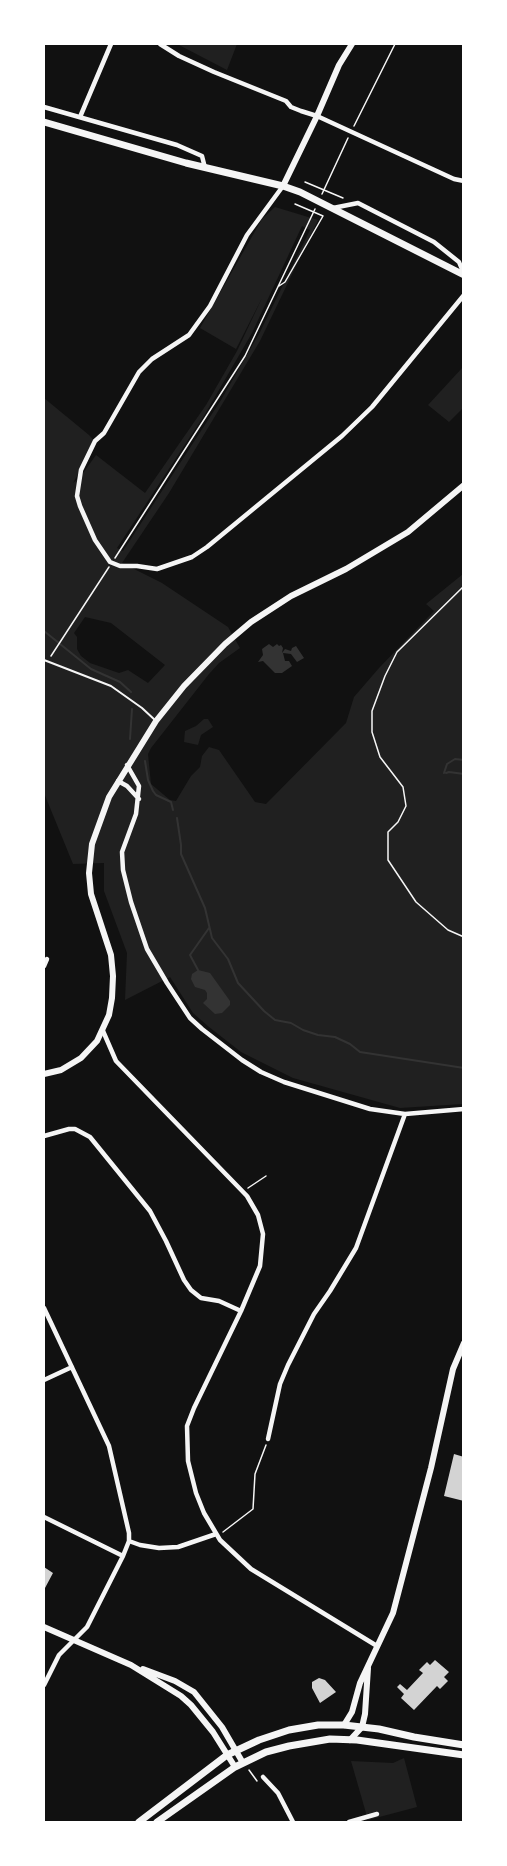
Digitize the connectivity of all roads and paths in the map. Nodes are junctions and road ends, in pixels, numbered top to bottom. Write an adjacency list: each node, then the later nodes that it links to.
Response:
1 (111, 44): 8 (street)
2 (160, 44): 6 (street)
3 (176, 44): 6 (street)
4 (351, 44): 9 (street)
5 (395, 44): 15 (path)
6 (173, 51): 9 (street)
7 (44, 107): 8 (street)
8 (80, 117): 11 (street)
9 (317, 117): 12 (street); 14 (street)
10 (44, 122): 11 (main road)
11 (205, 168): 14 (main road)
12 (464, 181)
13 (306, 182): 16 (path)
14 (283, 186): 19 (main road); 22 (street)
15 (321, 195)
16 (358, 202): 19 (street); 20 (street)
17 (295, 204): 21 (path)
18 (316, 206): 21 (path)
19 (332, 208): 20 (main road)
20 (464, 275)
21 (279, 286): 25 (path)
22 (464, 295)
23 (464, 485): 27 (street)
24 (464, 586): 31 (path)
25 (50, 659)
26 (44, 660): 27 (lane)
27 (156, 721): 28 (street)
28 (128, 765): 29 (street); 30 (street)
29 (118, 781): 30 (street); 34 (street)
30 (139, 800): 37 (street)
31 (464, 937)
32 (47, 959): 33 (street)
33 (44, 966)
34 (103, 1031): 35 (street); 40 (street)
35 (44, 1074)
36 (464, 1109): 37 (street)
37 (405, 1114): 46 (street)
38 (44, 1136): 42 (street)
39 (266, 1176): 40 (path)
40 (243, 1192): 42 (street)
41 (44, 1308): 44 (street)
42 (241, 1311): 48 (street)
43 (464, 1343): 53 (street)
44 (72, 1367): 45 (street); 49 (street)
45 (44, 1380)
46 (268, 1439): 48 (path)
47 (44, 1517): 50 (street)
48 (216, 1534): 49 (street); 53 (street)
49 (129, 1540): 50 (street)
50 (123, 1556): 52 (street)
51 (44, 1627): 52 (street)
52 (75, 1640): 54 (street); 56 (street)
53 (377, 1646): 55 (street)
54 (131, 1665): 61 (street); 62 (street)
55 (369, 1665): 57 (street); 58 (street)
56 (44, 1684)
57 (344, 1725): 58 (main road); 61 (main road)
58 (362, 1727): 59 (street); 60 (main road)
59 (350, 1740): 63 (main road); 64 (main road)
60 (464, 1745)
61 (235, 1750): 62 (main road); 64 (street)
62 (227, 1755): 65 (street); 69 (main road)
63 (464, 1755)
64 (243, 1763): 65 (main road)
65 (235, 1767): 70 (main road)
66 (249, 1770): 67 (path)
67 (263, 1777): 71 (street)
68 (378, 1814): 72 (street)
69 (139, 1822)
70 (157, 1822)
71 (293, 1822)
72 (349, 1822)

